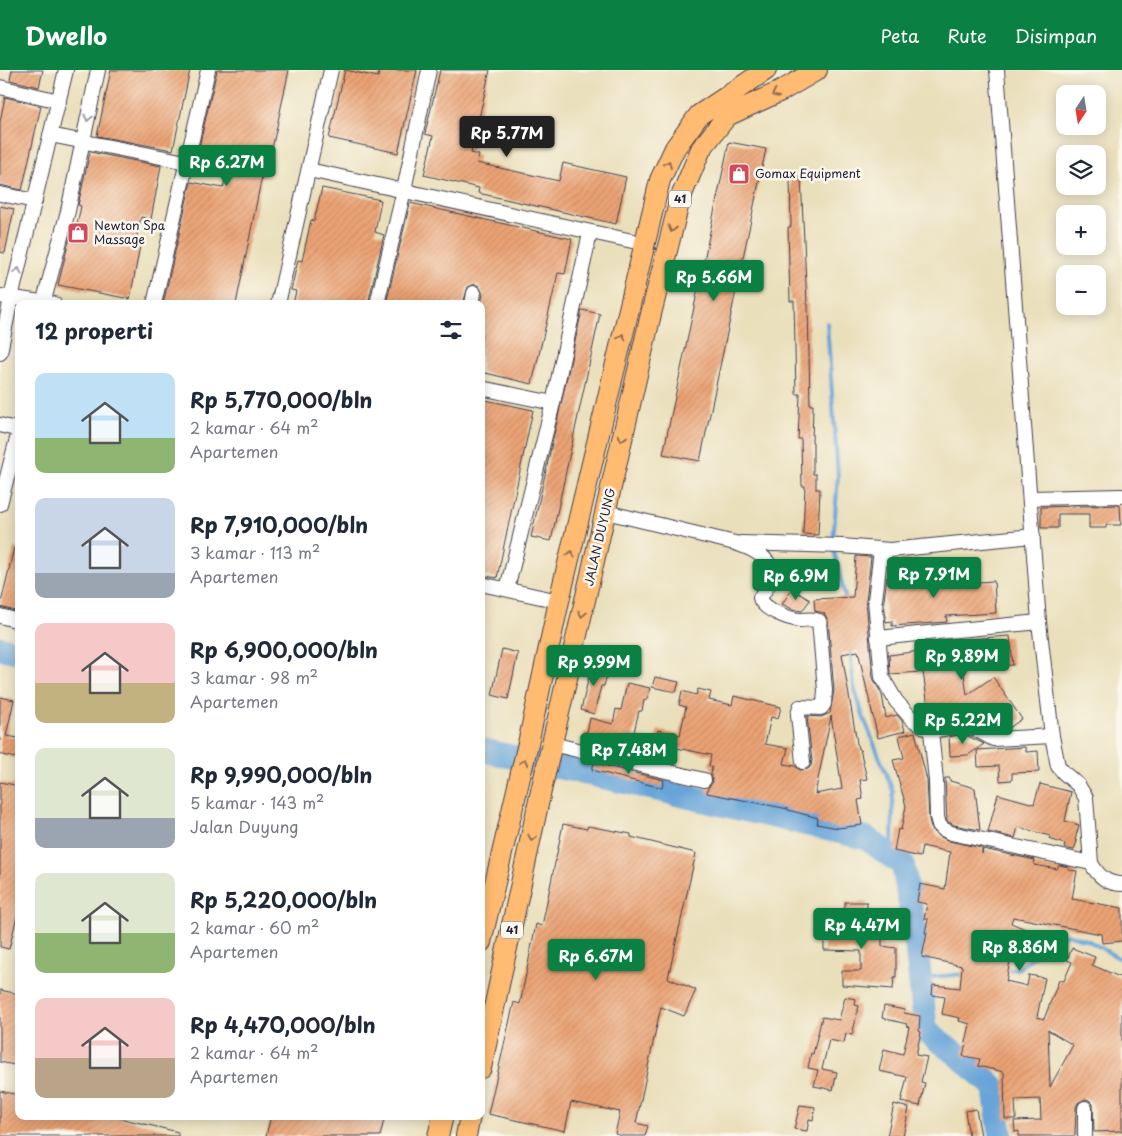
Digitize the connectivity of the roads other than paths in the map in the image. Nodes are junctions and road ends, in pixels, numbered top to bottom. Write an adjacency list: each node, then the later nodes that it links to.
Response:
1 (66, 70): 10 (street)
2 (98, 70): 12 (street, one-way to 12)
3 (208, 70): 13 (street)
4 (331, 70): 14 (street)
5 (429, 70): 15 (street)
6 (766, 70): 19 (highway, JALAN DUYUNG / 41, one-way to 6)
7 (817, 70): 29 (highway, JALAN DUYUNG / 41, one-way to 29)
8 (997, 70): 35 (street)
9 (0, 87): 10 (street)
10 (59, 101): 11 (street)
11 (50, 135): 12 (street); 17 (street)
12 (83, 142): 13 (street); 22 (street)
13 (186, 162): 23 (street)
14 (309, 170): 15 (street); 24 (street)
15 (404, 190): 18 (street); 25 (street)
16 (0, 194): 17 (street)
17 (36, 201): 20 (street, one-way to 17)
18 (590, 233): 19 (street); 30 (street)
19 (646, 244): 27 (highway, JALAN DUYUNG / 41, one-way to 19)
20 (5, 297): 21 (street); 26 (street)
21 (26, 300)
22 (48, 300)
23 (155, 300)
24 (279, 300)
25 (378, 300)
26 (0, 353)
27 (610, 385): 29 (highway); 43 (highway, JALAN DUYUNG / 41, one-way to 27)
28 (485, 389): 30 (street)
29 (634, 391): 37 (highway, JALAN DUYUNG / 41, one-way to 37)
30 (553, 403): 42 (street)
31 (0, 425): 32 (street)
32 (15, 429)
33 (15, 446): 36 (street)
34 (1122, 496): 35 (street)
35 (1030, 498): 38 (street)
36 (0, 504)
37 (606, 512): 39 (street); 50 (highway, JALAN DUYUNG / 41, one-way to 50)
38 (1033, 536): 40 (street); 46 (street)
39 (735, 543): 40 (street); 51 (street)
40 (890, 550): 47 (street)
41 (485, 585): 42 (street)
42 (507, 590): 43 (street)
43 (560, 602): 55 (highway, JALAN DUYUNG / 41, one-way to 43)
44 (0, 616): 45 (street)
45 (15, 619)
46 (1039, 622): 47 (street); 49 (street)
47 (878, 638): 48 (street)
48 (930, 731): 49 (street); 53 (street)
49 (1052, 736): 53 (street)
50 (552, 747): 52 (street); 56 (highway, JALAN DUYUNG / 41, one-way to 56)
51 (803, 762)
52 (704, 780)
53 (1091, 863): 54 (street)
54 (1122, 884)
55 (485, 925)
56 (485, 1050)
57 (1085, 1108): 62 (street)
58 (442, 1120): 60 (highway)
59 (469, 1120): 61 (highway)
60 (438, 1136)
61 (466, 1136)
62 (1086, 1136)

